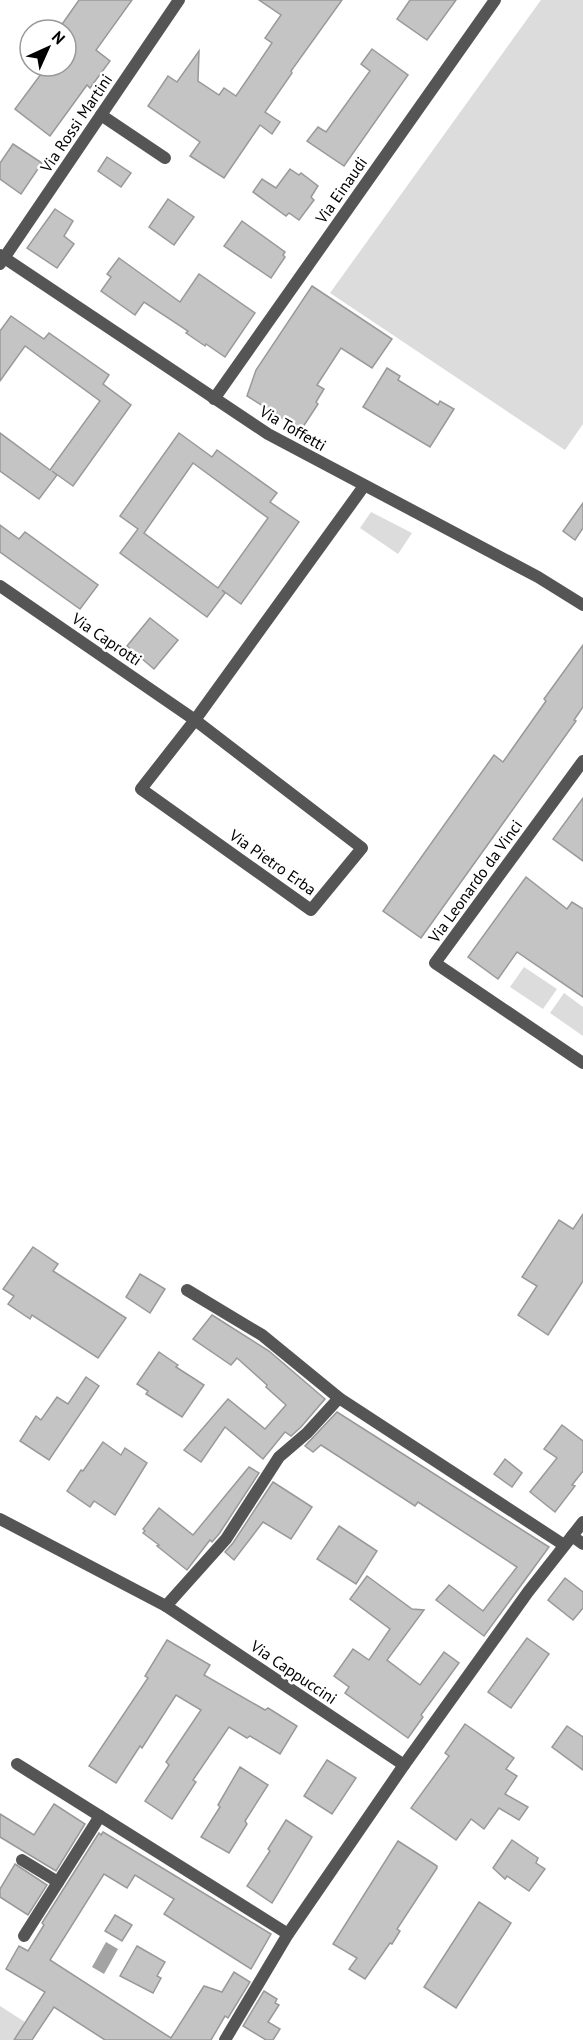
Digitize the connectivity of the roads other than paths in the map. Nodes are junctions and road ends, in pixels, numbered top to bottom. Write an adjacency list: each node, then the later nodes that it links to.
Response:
1 (179, 0): 3 (street, Via Rossi Martini)
2 (495, 0): 6 (street, Via Einaudi)
3 (101, 115): 4 (street); 5 (street, Via Rossi Martini)
4 (165, 158)
5 (1, 259): 6 (street, Via Toffetti)
6 (214, 399): 7 (street, Via Toffetti)
7 (364, 486): 9 (street, Via Toffetti); 10 (street, Via Pietro Erba)
8 (0, 586): 10 (street, Via Caprotti)
9 (583, 605)
10 (195, 720): 10 (street, Via Pietro Erba)
11 (583, 761): 12 (street, Via Leonardo da Vinci)
12 (583, 1063)
13 (187, 1290): 14 (street)
14 (339, 1398): 17 (street); 19 (street)
15 (0, 1519): 19 (street, Via Cappuccini)
16 (583, 1522): 17 (street)
17 (568, 1540): 18 (street); 21 (street)
18 (583, 1544)
19 (166, 1606): 21 (street, Via Cappuccini)
20 (17, 1764): 22 (street)
21 (404, 1765): 25 (street)
22 (100, 1816): 24 (street); 25 (street)
23 (22, 1860): 24 (street)
24 (58, 1882): 26 (street)
25 (288, 1934): 27 (street)
26 (24, 1936)
27 (225, 2040)

